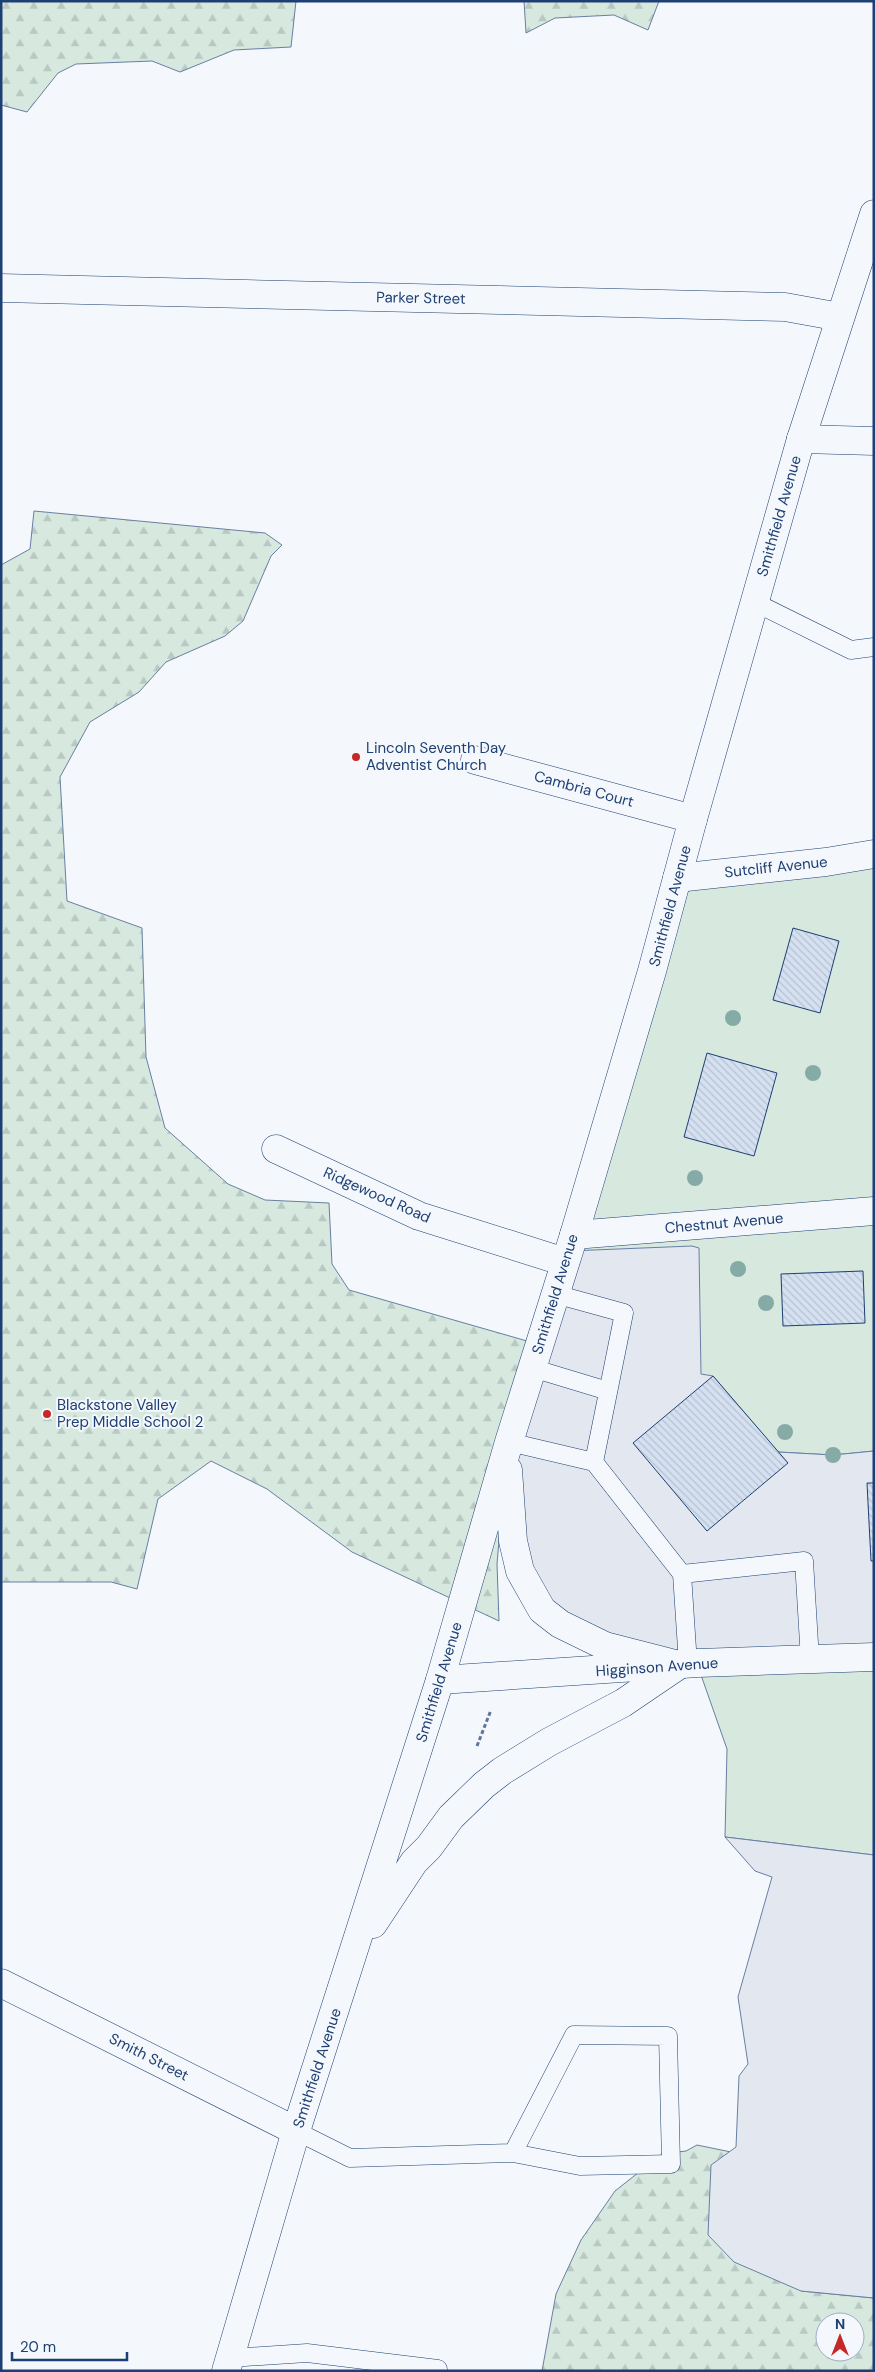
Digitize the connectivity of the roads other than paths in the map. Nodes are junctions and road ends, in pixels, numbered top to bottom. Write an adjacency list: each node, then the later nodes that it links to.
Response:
1 (874, 214): 3 (main road, Smithfield Avenue)
2 (1, 288): 3 (main road, Parker Street)
3 (840, 317): 4 (main road, Smithfield Avenue)
4 (801, 439): 5 (main road); 6 (main road, Smithfield Avenue)
5 (874, 441)
6 (754, 602): 7 (lane); 9 (main road, Smithfield Avenue)
7 (874, 647)
8 (475, 760): 9 (main road, Cambria Court)
9 (693, 819): 11 (main road, Smithfield Avenue)
10 (874, 854): 11 (main road, Sutcliff Avenue)
11 (677, 878): 14 (main road, Smithfield Avenue)
12 (276, 1149): 15 (main road, Ridgewood Road)
13 (874, 1211): 14 (main road, Chestnut Avenue)
14 (574, 1235): 15 (main road, Smithfield Avenue)
15 (565, 1262): 16 (main road, Smithfield Avenue)
16 (555, 1294): 17 (main road, Smithfield Avenue); 18 (lane)
17 (532, 1368): 18 (lane); 19 (main road, Smithfield Avenue)
18 (608, 1390): 20 (lane)
19 (509, 1445): 20 (lane); 24 (main road); 25 (main road, Smithfield Avenue)
20 (594, 1462): 21 (lane)
21 (682, 1574): 23 (lane); 24 (lane)
22 (874, 1657): 23 (main road, Higginson Avenue)
23 (810, 1660): 24 (main road, Higginson Avenue)
24 (684, 1664): 25 (main road, Higginson Avenue); 26 (main road)
25 (440, 1680): 26 (main road, Smithfield Avenue)
26 (356, 1948): 28 (main road, Smithfield Avenue)
27 (1, 1983): 28 (main road, Smith Street)
28 (296, 2132): 29 (lane); 30 (main road, Smithfield Avenue)
29 (513, 2153): 29 (lane)
30 (228, 2365): 31 (lane)
31 (438, 2369)

